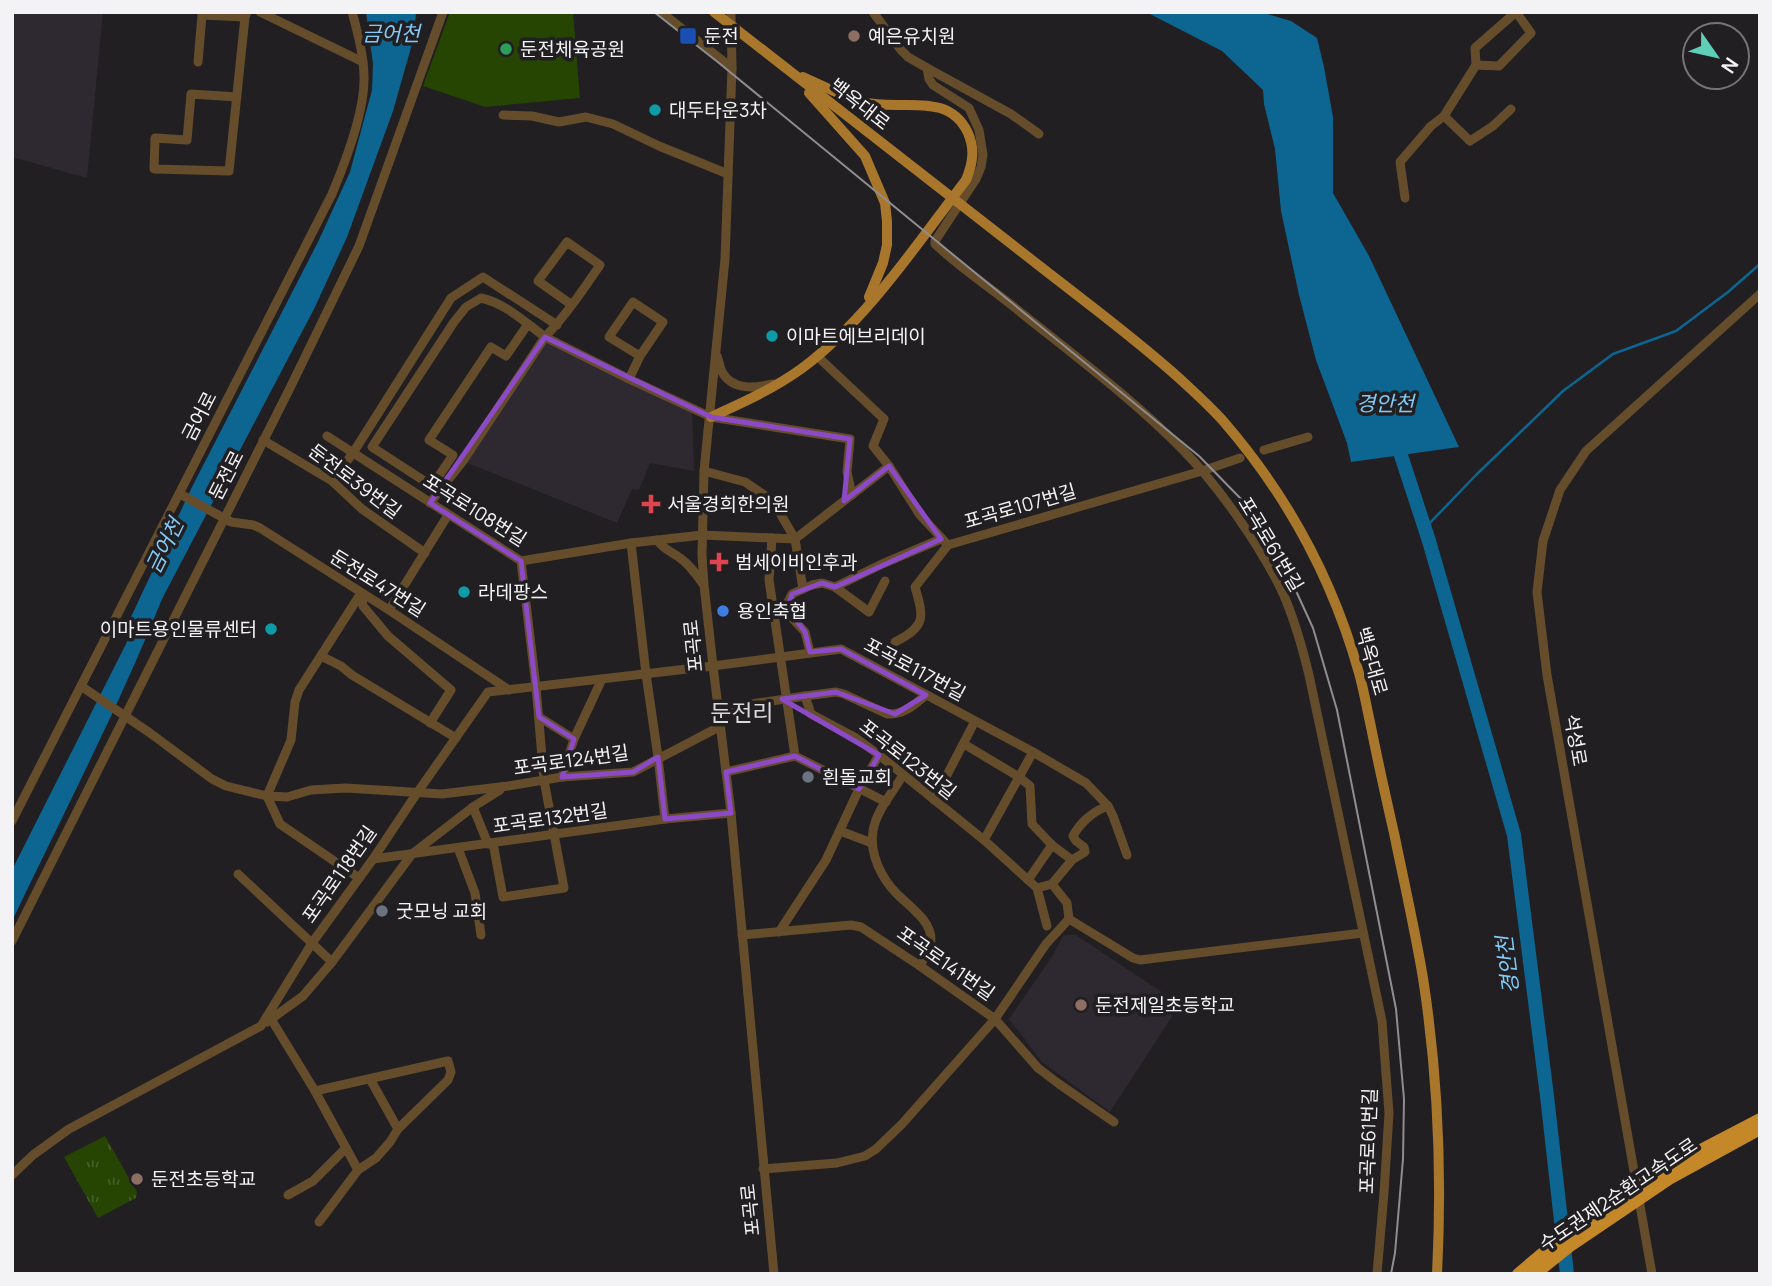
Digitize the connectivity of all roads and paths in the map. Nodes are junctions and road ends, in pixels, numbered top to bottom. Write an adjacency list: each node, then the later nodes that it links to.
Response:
1 (260, 12): 11 (street)
2 (352, 12): 11 (street, 금어로)
3 (443, 12): 37 (street, 둔전로)
4 (661, 12): 13 (street)
5 (714, 12): 15 (main road, 백옥대로)
6 (731, 12): 13 (street, 포곡로)
7 (873, 12): 14 (street, 포곡로61번길)
8 (1516, 12): 12 (street); 12 (street)
9 (246, 15): 10 (street); 16 (street)
10 (198, 62)
11 (363, 62): 45 (street, 금어로)
12 (1476, 65): 19 (street)
13 (732, 68): 21 (street, 포곡로)
14 (927, 68): 20 (street); 43 (street, 포곡로61번길)
15 (788, 70): 25 (main road); 25 (main road); 150 (main road, 백옥대로)
16 (237, 97): 16 (street)
17 (1511, 109): 19 (street)
18 (503, 115): 21 (street)
19 (1444, 116): 22 (street)
20 (1039, 134)
21 (727, 174): 29 (street, 포곡로)
22 (1405, 198)
23 (1760, 294): 153 (street, 석성로)
24 (572, 305): 24 (street); 27 (street)
25 (859, 316): 31 (main road)
26 (528, 324): 26 (street); 28 (street)
27 (557, 325): 28 (street); 39 (street)
28 (545, 337): 32 (street); 47 (street)
29 (715, 351): 33 (street); 34 (street, 포곡로)
30 (640, 356): 30 (street); 32 (street)
31 (817, 356): 33 (main road); 41 (street, 포곡로107번길)
32 (629, 379): 34 (street)
33 (781, 382): 34 (main road)
34 (711, 416): 42 (street, 포곡로); 46 (street)
35 (327, 436): 39 (street, 포곡로108번길)
36 (1308, 437): 38 (street)
37 (263, 440): 44 (street, 둔전로39번길); 49 (street, 둔전로)
38 (1264, 450)
39 (353, 453): 44 (street); 47 (street, 포곡로108번길)
40 (1240, 458): 43 (street, 포곡로107번길)
41 (889, 466): 46 (street); 54 (street, 포곡로107번길)
42 (704, 471): 50 (street, 포곡로); 52 (street)
43 (1202, 471): 54 (street, 포곡로107번길); 125 (street, 포곡로61번길)
44 (332, 481): 56 (street, 둔전로39번길)
45 (180, 494): 49 (street, 둔전로47번길); 72 (street, 금어로)
46 (852, 495): 52 (street)
47 (430, 503): 48 (street, 포곡로108번길)
48 (448, 515): 56 (street); 57 (street, 포곡로108번길)
49 (223, 518): 62 (street, 둔전로47번길); 78 (street, 둔전로)
50 (702, 535): 51 (street); 53 (street, 포곡로108번길); 59 (street, 포곡로)
51 (772, 538): 52 (street); 67 (street)
52 (795, 539): 61 (street)
53 (657, 540): 55 (street, 포곡로108번길); 59 (street)
54 (944, 542): 60 (street); 64 (street)
55 (631, 543): 57 (street, 포곡로108번길); 69 (street)
56 (425, 553): 63 (street)
57 (521, 561): 71 (street)
58 (885, 581): 60 (street)
59 (704, 584): 68 (street, 포곡로)
60 (835, 587): 61 (street)
61 (803, 589): 65 (street)
62 (361, 593): 63 (street, 둔전로47번길); 66 (street); 81 (street)
63 (389, 610): 73 (street, 둔전로47번길)
64 (895, 642)
65 (810, 652): 67 (street, 포곡로117번길); 74 (street, 포곡로117번길)
66 (321, 656): 81 (street); 98 (street)
67 (782, 656): 68 (street, 포곡로117번길); 76 (street)
68 (713, 666): 69 (street, 포곡로118번길); 77 (street, 포곡로)
69 (646, 674): 70 (street, 포곡로118번길); 89 (street)
70 (602, 679): 71 (street, 포곡로118번길); 84 (street)
71 (536, 687): 73 (street, 포곡로118번길); 79 (street)
72 (84, 688): 78 (street, 포곡로124번길); 105 (street, 금어로)
73 (509, 690): 83 (street, 포곡로118번길)
74 (926, 695): 75 (street); 80 (street, 포곡로117번길)
75 (805, 696): 76 (street); 87 (street, 포곡로123번길)
76 (787, 698): 77 (street); 88 (street)
77 (718, 709): 82 (street, 포곡로)
78 (122, 714): 98 (street, 포곡로124번길); 128 (street, 둔전로)
79 (539, 717): 84 (street); 94 (street)
80 (975, 722): 85 (street); 86 (street, 포곡로117번길)
81 (430, 723): 83 (street)
82 (721, 726): 89 (street, 포곡로124번길); 90 (street, 포곡로)
83 (456, 738): 97 (street, 포곡로118번길)
84 (574, 738): 92 (street)
85 (964, 744): 93 (street); 99 (street)
86 (1032, 752): 93 (street); 101 (street, 포곡로117번길)
87 (879, 755): 91 (street, 포곡로123번길); 96 (street)
88 (795, 756): 90 (street); 96 (street)
89 (658, 757): 92 (street, 포곡로124번길); 104 (street)
90 (726, 772): 103 (street, 포곡로)
91 (903, 775): 99 (street, 포곡로123번길); 100 (street)
92 (562, 777): 94 (street, 포곡로124번길)
93 (1019, 777): 108 (street); 111 (street)
94 (544, 780): 95 (street, 포곡로124번길); 107 (street)
95 (508, 786): 97 (street, 포곡로124번길); 102 (street)
96 (859, 789): 100 (street); 106 (street)
97 (417, 793): 98 (street, 포곡로124번길); 115 (street, 포곡로118번길)
98 (267, 796): 118 (street)
99 (934, 800): 108 (street, 포곡로123번길)
100 (886, 802): 110 (street)
101 (1108, 806): 114 (street); 116 (street)
102 (473, 807): 109 (street); 113 (street)
103 (731, 813): 104 (street, 포곡로132번길); 127 (street, 포곡로)
104 (665, 820): 107 (street, 포곡로132번길)
105 (12, 821)
106 (840, 831): 110 (street); 124 (street)
107 (555, 834): 109 (street, 포곡로132번길); 109 (street)
108 (984, 841): 119 (street, 포곡로123번길)
109 (490, 844): 112 (street, 포곡로132번길)
110 (872, 844): 131 (street)
111 (1052, 845): 116 (street); 119 (street)
112 (458, 848): 113 (street, 포곡로132번길); 126 (street)
113 (412, 854): 115 (street, 포곡로132번길); 130 (street)
114 (1127, 855)
115 (373, 859): 118 (street, 포곡로118번길)
116 (1072, 860): 120 (street)
117 (238, 874): 129 (street)
118 (359, 878): 129 (street, 포곡로118번길)
119 (1028, 880): 121 (street, 포곡로123번길)
120 (1052, 884): 121 (street); 122 (street)
121 (1037, 888): 123 (street)
122 (1069, 919): 125 (street); 133 (street, 포곡로141번길)
123 (1046, 926)
124 (779, 932): 127 (street, 포곡로141번길); 131 (street, 포곡로141번길)
125 (1363, 933): 149 (street, 포곡로61번길)
126 (481, 935)
127 (742, 935): 142 (street, 포곡로)
128 (12, 941)
129 (312, 943): 130 (street); 134 (street, 포곡로118번길)
130 (332, 962): 132 (street)
131 (920, 966): 133 (street, 포곡로141번길)
132 (271, 1019): 134 (street); 136 (street)
133 (995, 1019): 138 (street); 142 (street)
134 (261, 1026): 145 (street)
135 (370, 1079): 136 (street); 139 (street); 139 (street)
136 (315, 1091): 141 (street)
137 (1760, 1119): 144 (highway, 수도권제2순환고속도로)
138 (1114, 1122)
139 (398, 1129): 143 (street)
140 (1760, 1129): 144 (highway, 수도권제2순환고속도로)
141 (346, 1149): 143 (street); 146 (street)
142 (763, 1169): 148 (street, 포곡로)
143 (358, 1170): 147 (street)
144 (1668, 1173): 151 (highway, 수도권제2순환고속도로); 152 (highway, 수도권제2순환고속도로)
145 (12, 1175)
146 (288, 1195)
147 (319, 1222)
148 (774, 1274)
149 (1377, 1274)
150 (1437, 1274)
151 (1518, 1274)
152 (1535, 1274)
153 (1652, 1274)

